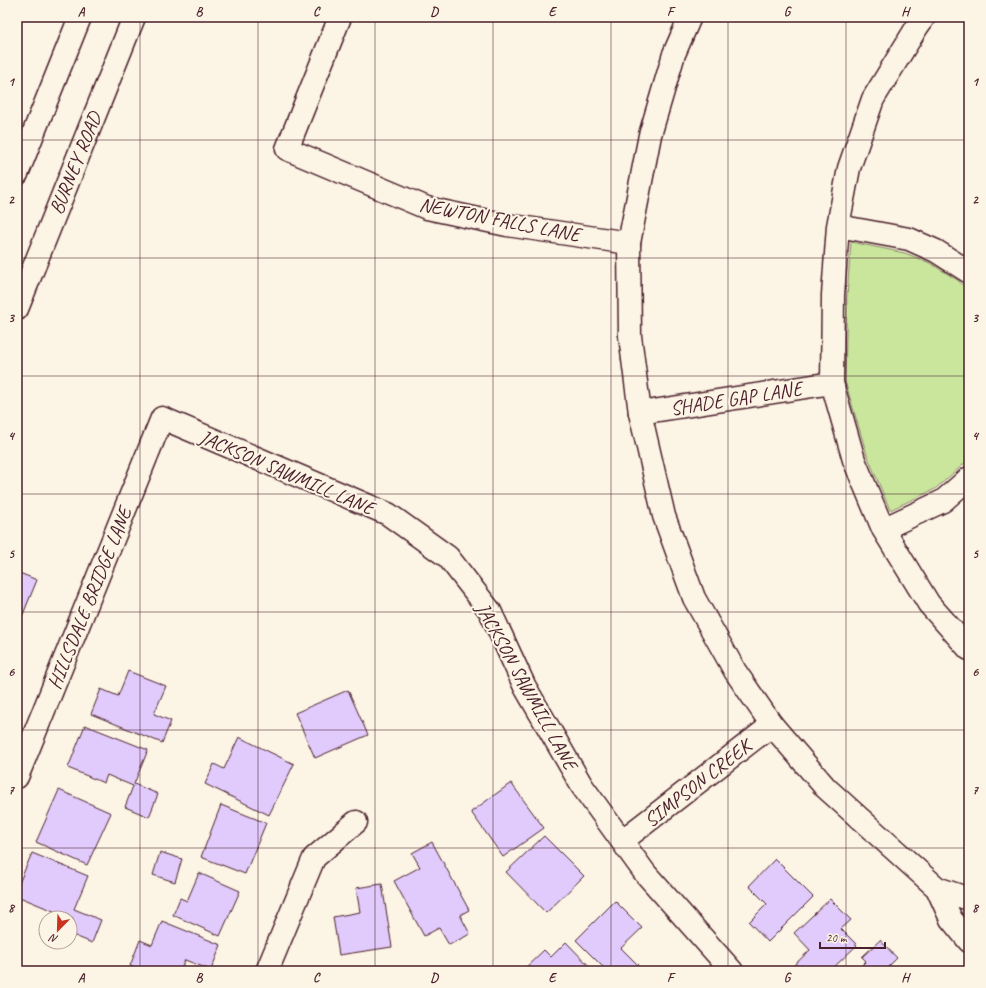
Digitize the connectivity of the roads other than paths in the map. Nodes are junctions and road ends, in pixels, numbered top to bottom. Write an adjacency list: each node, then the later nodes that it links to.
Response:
1 (80, 17): 6 (street)
2 (134, 17): 10 (street, BURNEY ROAD)
3 (340, 17): 8 (street, NEWTON FALLS LANE)
4 (690, 17): 8 (street)
5 (924, 17): 7 (street)
6 (17, 174)
7 (838, 226): 9 (street); 11 (street)
8 (629, 243): 12 (street)
9 (969, 272)
10 (17, 309)
11 (832, 383): 12 (street, SHADE GAP LANE); 15 (street)
12 (640, 413): 17 (street)
13 (162, 418): 18 (street, HILLSDALE BRIDGE LANE); 20 (street, JACKSON SAWMILL LANE)
14 (969, 478): 15 (street)
15 (883, 529): 16 (street)
16 (969, 649)
17 (772, 725): 20 (street, SIMPSON CREEK); 21 (street)
18 (17, 777)
19 (356, 822): 25 (street)
20 (622, 841): 24 (street, JACKSON SAWMILL LANE)
21 (937, 888): 22 (street); 23 (street)
22 (969, 899)
23 (969, 941)
24 (724, 968)
25 (267, 971)

